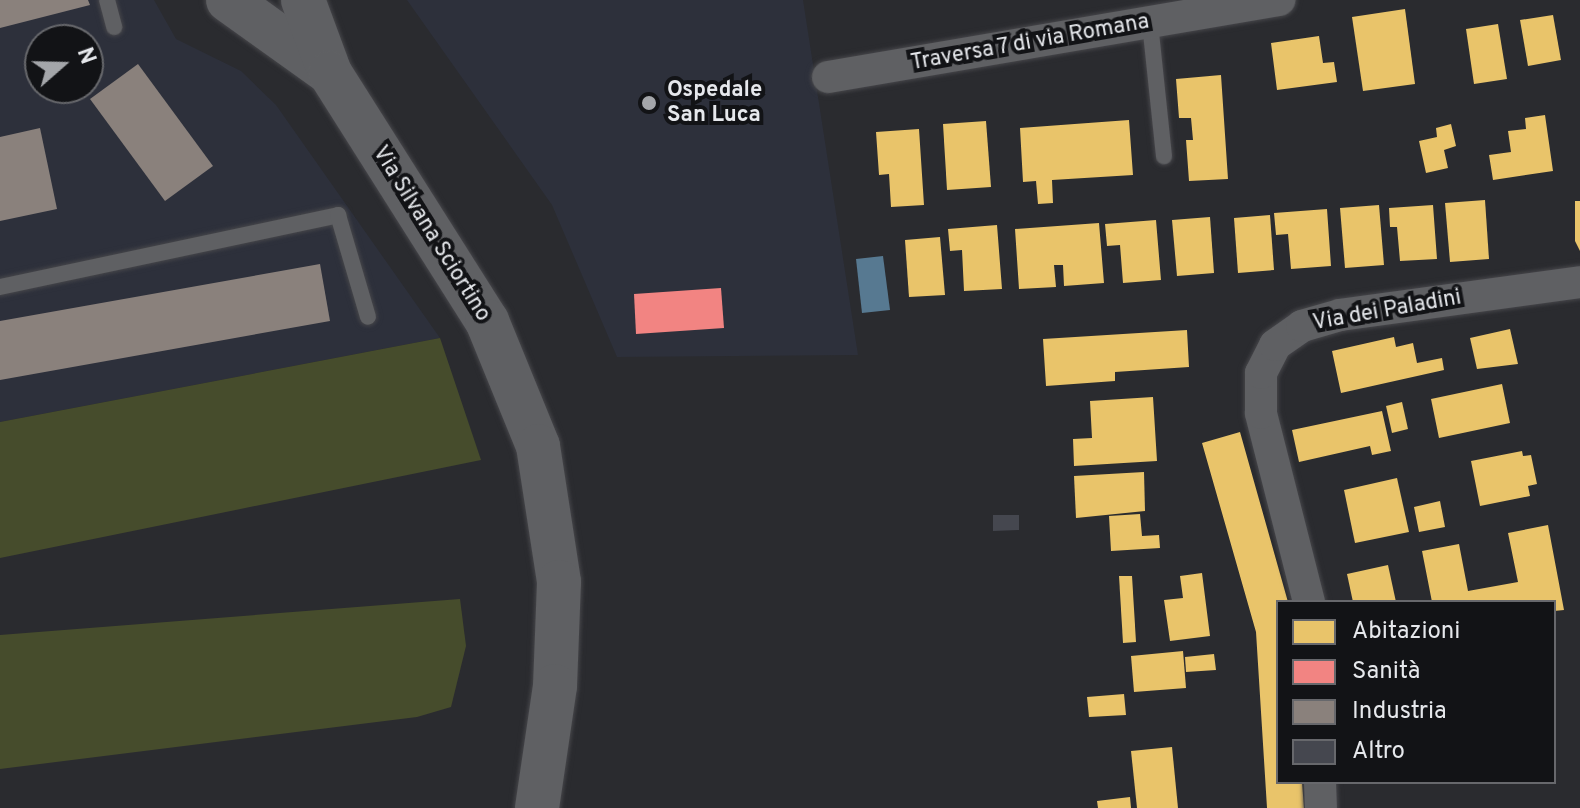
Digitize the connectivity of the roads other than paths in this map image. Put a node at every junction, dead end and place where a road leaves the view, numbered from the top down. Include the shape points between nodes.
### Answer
1 (107, 0) edge
2 (228, 0) edge
3 (303, 0) edge
4 (1279, 0) edge
5 (1150, 23) junction
6 (114, 27) dead end
7 (330, 73) junction
8 (828, 77) dead end
9 (1164, 156) dead end
10 (1580, 282) edge
11 (0, 287) edge
12 (368, 317) dead end
13 (1308, 600) edge
14 (1320, 784) edge
15 (537, 808) edge
16 (1321, 808) edge

1 - 6 lane
2 - 7 street
3 - 7 street, Via Silvana Sciortino
4 - 5 street, Traversa 7 di via Romana
5 - 8 street, Traversa 7 di via Romana
5 - 9 lane
7 - 15 street, Via Silvana Sciortino via 465,280 511,373 538,446 559,582 555,686
10 - 13 street, Via dei Paladini via 1340,315 1302,326 1275,345 1261,373 1261,413
11 - 12 lane via 338,215
14 - 16 street

